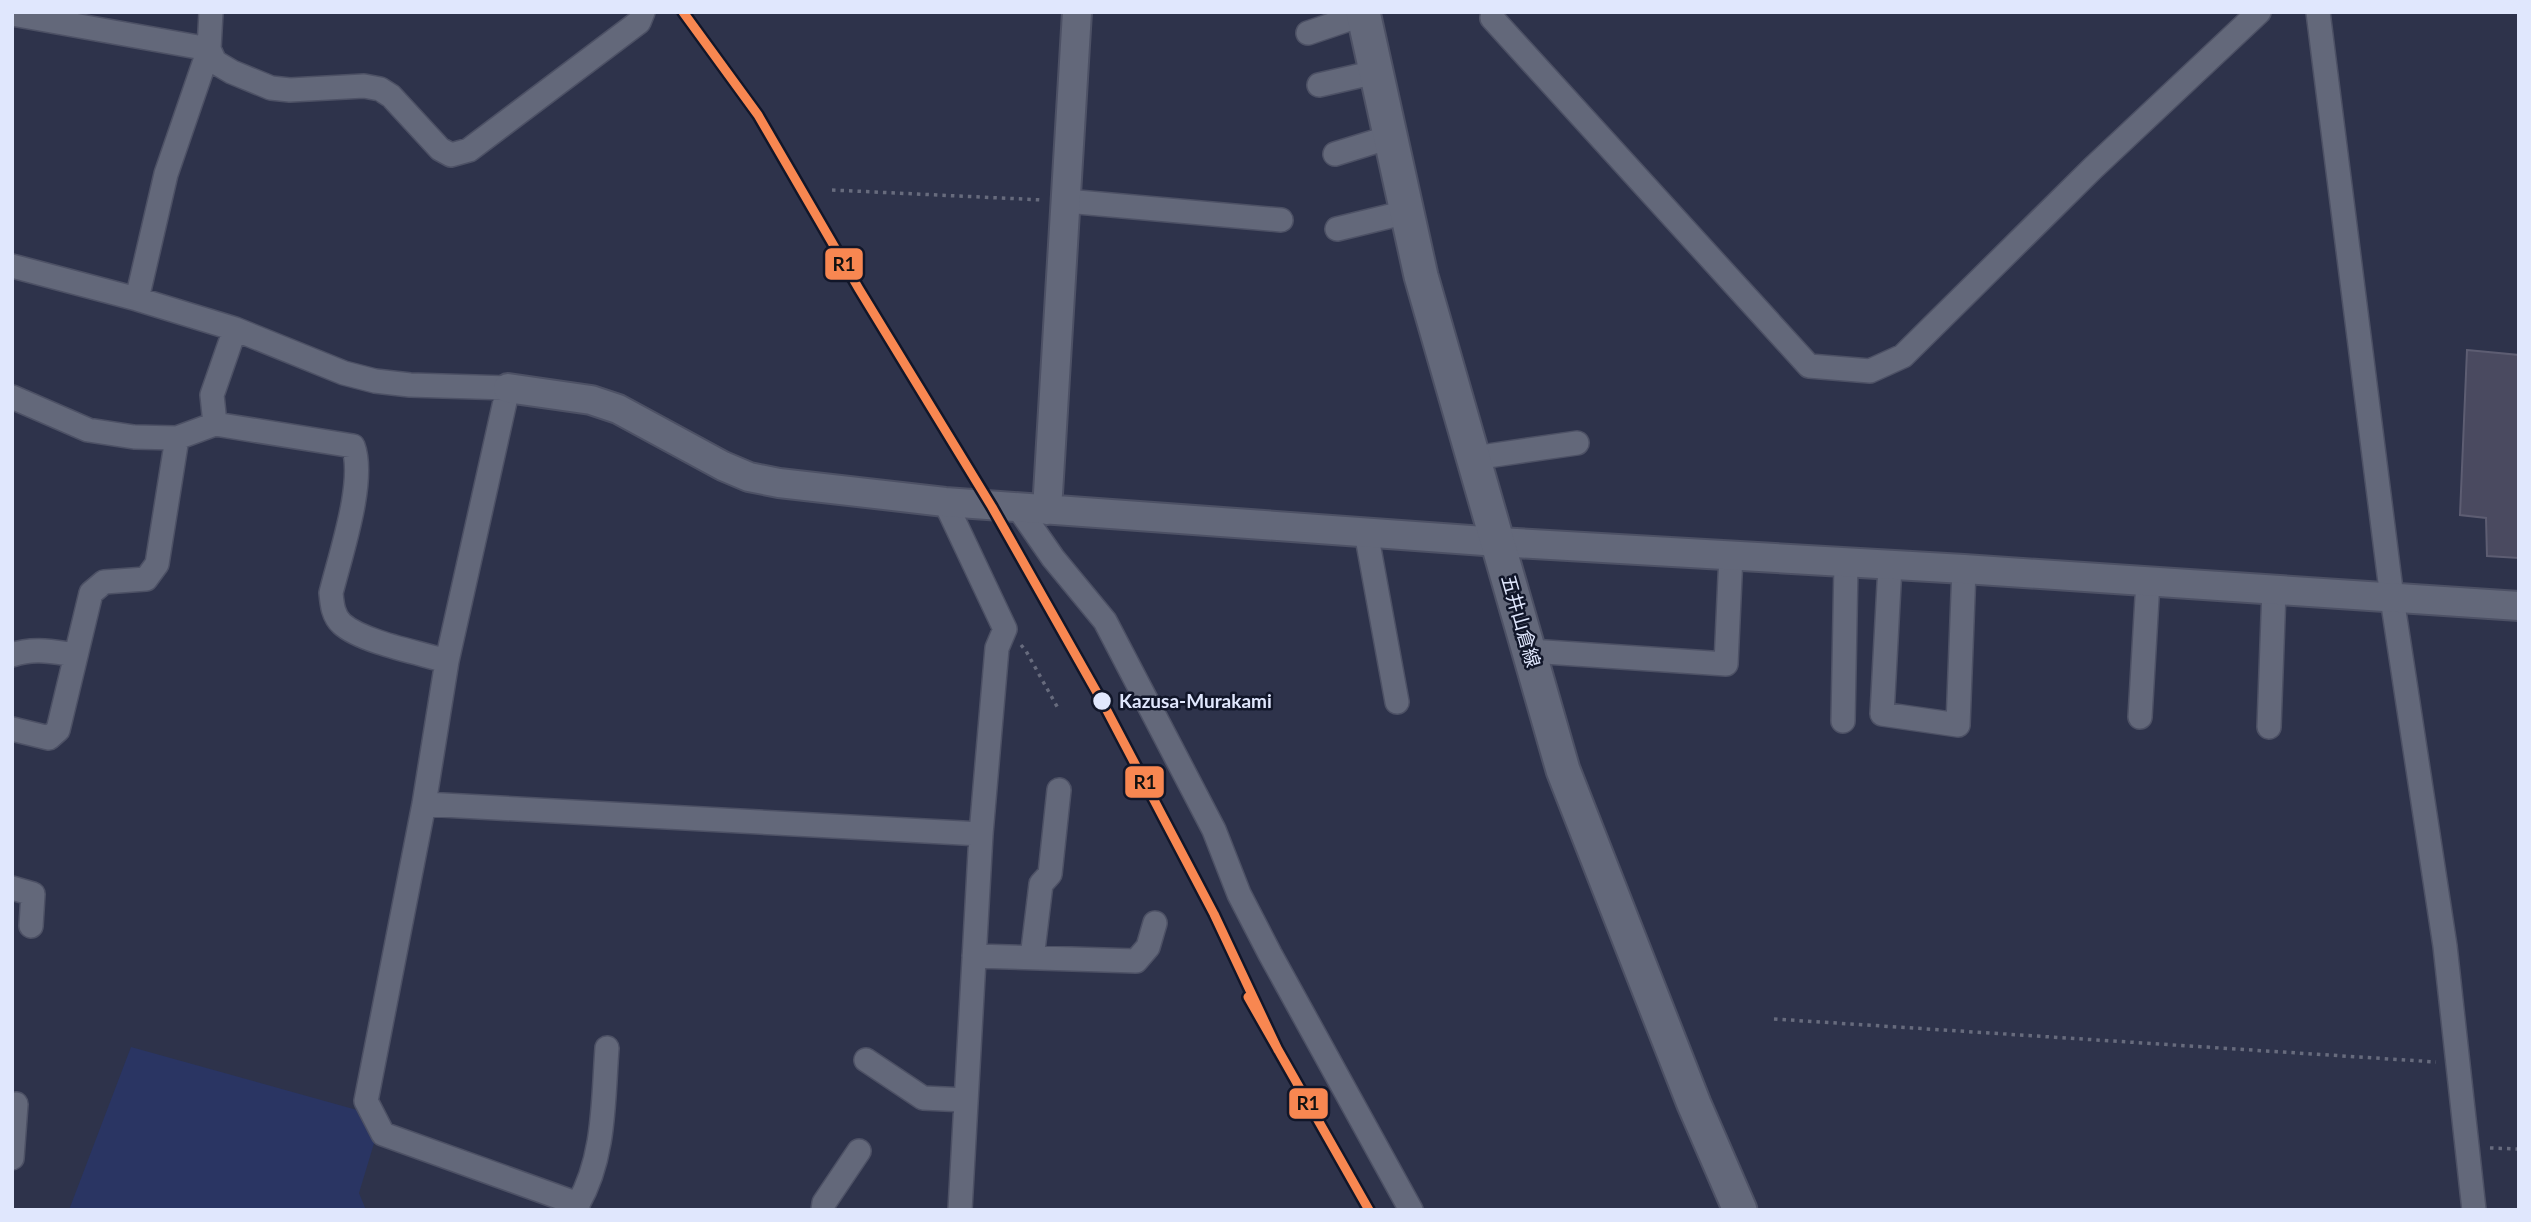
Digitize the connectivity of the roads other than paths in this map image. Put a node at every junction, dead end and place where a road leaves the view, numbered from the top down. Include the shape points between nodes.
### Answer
1 (211, 12) edge
2 (643, 12) edge
3 (1077, 12) edge
4 (1493, 12) edge
5 (2259, 12) edge
6 (2319, 12) edge
7 (1363, 13) edge
8 (12, 14) edge
9 (1308, 33) dead end
10 (209, 49) junction
11 (1376, 72) junction
12 (1319, 85) dead end
13 (1390, 136) junction
14 (1335, 154) dead end
15 (1066, 201) junction
16 (1406, 212) junction
17 (1281, 220) dead end
18 (1337, 229) dead end
19 (12, 266) edge
20 (137, 299) junction
21 (235, 329) junction
22 (508, 388) junction
23 (12, 397) edge
24 (215, 424) junction
25 (177, 438) junction
26 (1577, 443) dead end
27 (1474, 458) junction
28 (945, 502) junction
29 (1019, 509) junction
30 (1047, 510) junction
31 (1366, 533) junction
32 (1499, 542) junction
33 (1731, 555) junction
34 (1846, 564) junction
35 (1890, 566) junction
36 (1964, 569) junction
37 (2148, 581) junction
38 (2274, 590) junction
39 (2392, 598) junction
40 (2519, 606) edge
41 (1530, 651) junction
42 (12, 655) edge
43 (76, 655) junction
44 (447, 661) junction
45 (1396, 702) dead end
46 (2140, 717) dead end
47 (1843, 721) dead end
48 (2269, 727) dead end
49 (12, 729) edge
50 (1059, 790) dead end
51 (424, 804) junction
52 (981, 834) junction
53 (12, 888) edge
54 (1155, 923) dead end
55 (32, 926) dead end
56 (974, 956) junction
57 (1032, 958) junction
58 (607, 1048) dead end
59 (866, 1060) dead end
60 (966, 1100) junction
61 (16, 1104) dead end
62 (859, 1151) dead end
63 (12, 1158) edge
64 (578, 1207) edge
65 (823, 1210) edge
66 (960, 1210) edge
67 (1411, 1210) edge
68 (1740, 1210) edge
69 (2474, 1210) edge

1 - 10 street
2 - 10 street via 639,22 469,150 451,155 380,89 271,88 215,62
3 - 15 street
4 - 5 street via 1492,18 1808,366 1870,371 1903,356
6 - 39 street
7 - 9 street
7 - 11 main road, 五井山倉線
8 - 10 street
10 - 20 street via 166,174
11 - 12 street
11 - 13 main road, 五井山倉線
13 - 14 street
13 - 16 main road, 五井山倉線
15 - 17 street
15 - 30 street
16 - 18 street
16 - 27 main road, 五井山倉線 via 1420,276
19 - 20 street
20 - 21 street
21 - 22 street via 375,382
21 - 24 street via 212,395
22 - 28 street via 591,400 618,409 749,477
22 - 44 street
23 - 25 street via 88,430
24 - 25 street
24 - 44 street via 353,446 355,491 331,593 332,608 341,624 370,638
25 - 43 street via 157,564 146,579 104,582 91,593
26 - 27 street
27 - 32 main road, 五井山倉線
28 - 29 street
28 - 52 street via 1004,629 997,649
29 - 30 street
29 - 67 street via 1105,621 1213,830 1270,954
30 - 31 street
31 - 32 street
31 - 45 street
32 - 33 street
32 - 41 main road, 五井山倉線
33 - 34 street
33 - 41 street via 1726,664
34 - 35 street
34 - 47 street
35 - 36 street
35 - 36 street via 1881,714 1958,724
36 - 37 street
37 - 38 street
37 - 46 street
38 - 39 street
38 - 48 street
39 - 40 street
39 - 69 street via 2445,946
41 - 68 main road, 五井山倉線 via 1563,770
42 - 43 street via 43,650
43 - 49 street via 58,730 49,738
44 - 51 street
50 - 57 street via 1050,874 1041,884
51 - 52 street
51 - 64 street via 366,1101 383,1134
52 - 56 street
53 - 55 street via 33,894
54 - 57 street via 1148,947 1136,961
56 - 57 street
56 - 60 street
58 - 64 street via 600,1146
59 - 60 street via 923,1098
60 - 66 street
61 - 63 street
62 - 65 street

